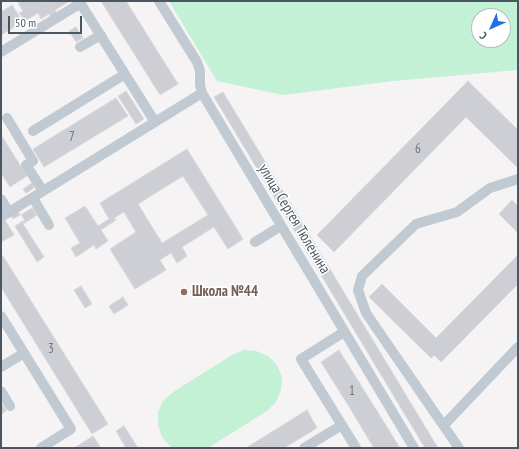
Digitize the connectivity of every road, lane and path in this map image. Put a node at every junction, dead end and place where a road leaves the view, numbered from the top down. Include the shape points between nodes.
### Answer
1 (159, 1) edge
2 (80, 2) edge
3 (100, 35) junction
4 (80, 47) dead end
5 (1, 52) edge
6 (124, 74) junction
7 (202, 93) junction
8 (7, 118) dead end
9 (155, 122) junction
10 (33, 131) dead end
11 (518, 179) edge
12 (43, 191) junction
13 (33, 198) junction
14 (1, 199) edge
15 (5, 215) edge
16 (49, 225) dead end
17 (281, 226) junction
18 (255, 242) dead end
19 (1, 316) edge
20 (344, 332) junction
21 (518, 347) edge
22 (24, 353) junction
23 (1, 367) edge
24 (1, 391) edge
25 (10, 406) dead end
26 (342, 425) junction
27 (444, 425) junction
28 (41, 448) edge
29 (304, 448) edge
30 (356, 448) edge
31 (414, 448) edge
32 (459, 448) edge

1 - 7 street, улица Сергея Тюленина via 197,62
2 - 3 street
2 - 5 street
3 - 4 street
3 - 6 street
6 - 9 street
6 - 10 street
7 - 9 street
7 - 17 street, улица Сергея Тюленина
8 - 12 street via 34,161 26,165
9 - 12 street
11 - 27 street via 490,188 457,212 416,224 362,276 358,290 366,313
12 - 13 street
13 - 15 street
13 - 16 street
14 - 15 street
17 - 18 street
17 - 20 street, улица Сергея Тюленина
19 - 22 street
20 - 26 street via 301,359
20 - 31 street, улица Сергея Тюленина
21 - 27 street
22 - 23 street
22 - 28 street via 71,429
24 - 25 street
26 - 29 street
26 - 30 street
27 - 32 street

